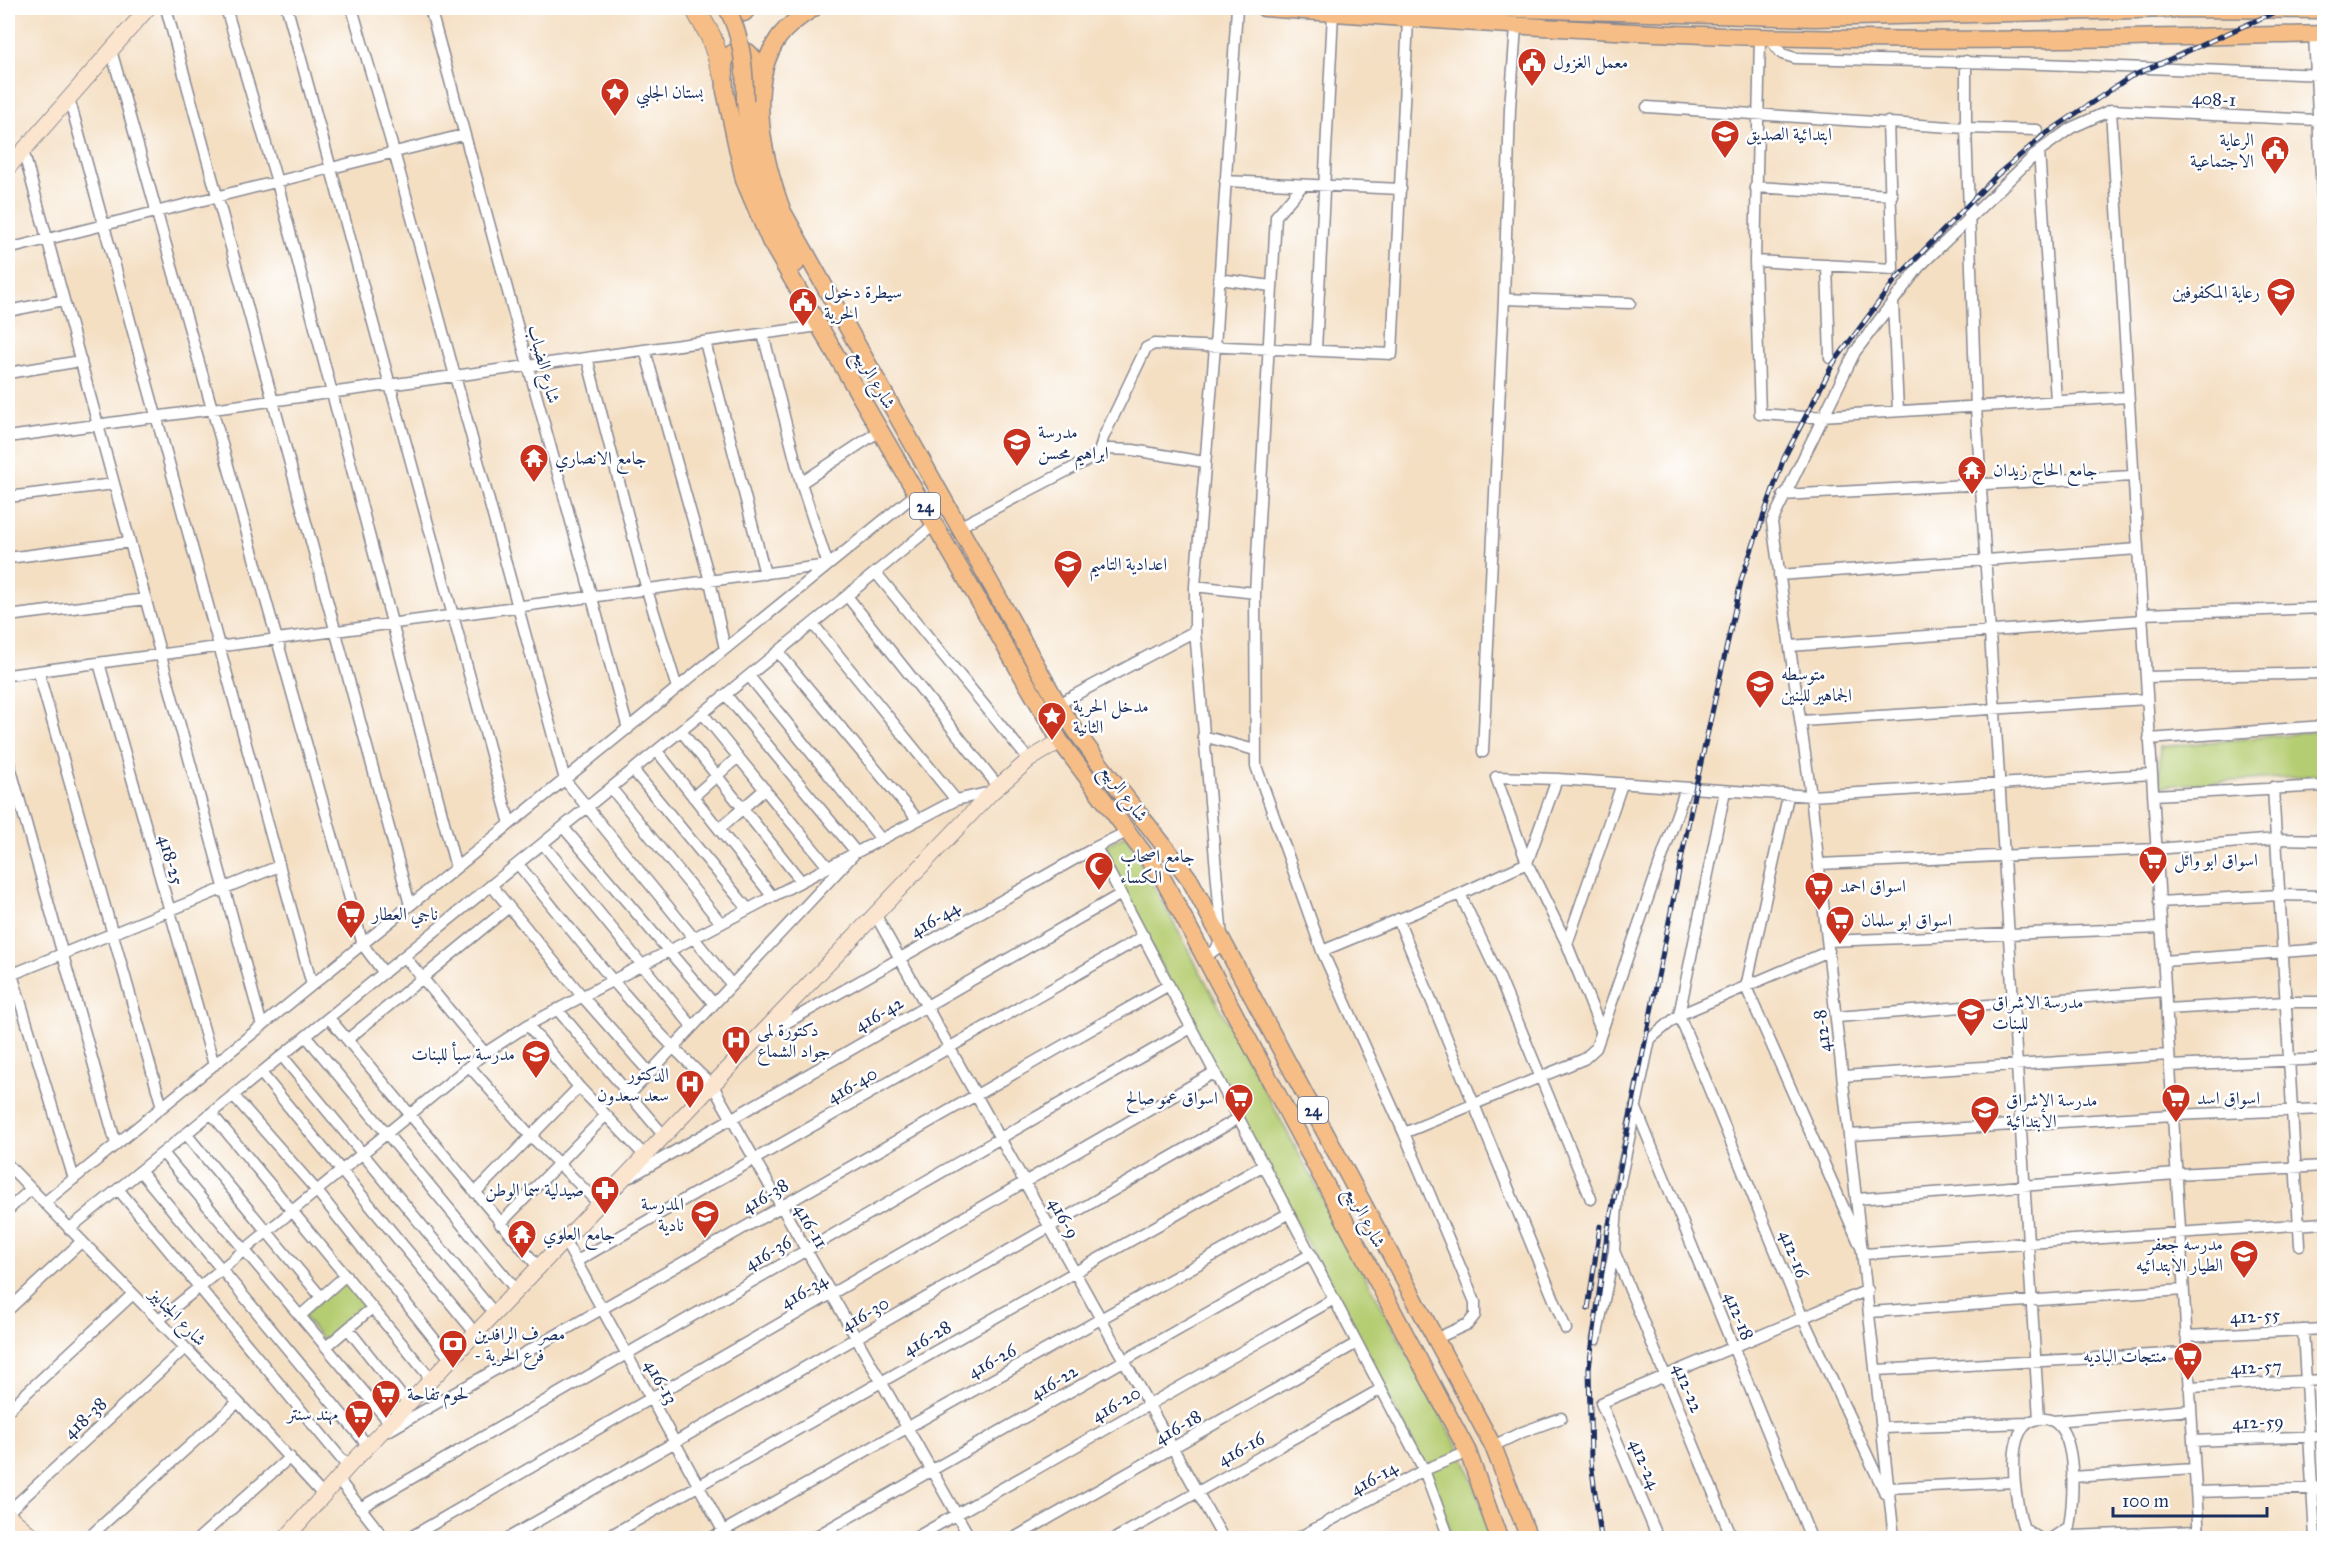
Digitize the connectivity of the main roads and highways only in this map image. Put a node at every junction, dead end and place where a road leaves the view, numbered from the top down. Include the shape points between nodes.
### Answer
1 (695, 8) edge
2 (727, 8) edge
3 (814, 8) edge
4 (1264, 8) edge
5 (1484, 8) edge
6 (1308, 9) edge
7 (2323, 9) edge
8 (1593, 10) edge
9 (2319, 34) edge
10 (733, 55) junction
11 (763, 86) junction
12 (877, 423) junction
13 (1499, 1539) edge
14 (1529, 1539) edge

1 - 10 highway via 711,37
2 - 12 main road, bridge via 743,56 751,149 763,198 858,371
3 - 11 main road via 778,39 767,62
4 - 6 main road
5 - 8 main road
6 - 9 main road via 1516,27 1764,37 1980,40
7 - 8 main road via 1815,18
10 - 11 main road via 759,63
10 - 12 main road, شارع الربيع / 24 via 744,180 753,205 770,241
11 - 14 main road, شارع الربيع / 24 via 767,171 783,212 1058,704 1093,756 1190,880 1494,1446
12 - 13 main road, شارع الربيع / 24 via 1060,741 1163,879 1468,1452

